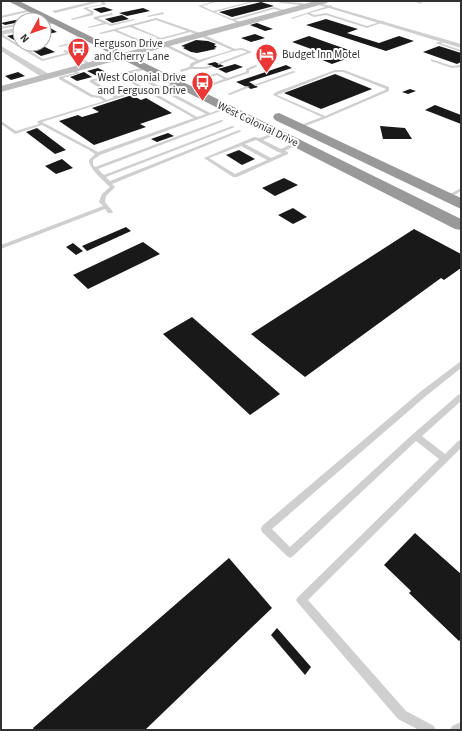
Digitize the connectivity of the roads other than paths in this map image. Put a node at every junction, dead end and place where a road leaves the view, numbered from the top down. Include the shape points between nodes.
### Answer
1 (12, 1) edge
2 (101, 1) edge
3 (206, 1) edge
4 (218, 1) edge
5 (256, 1) edge
6 (277, 1) edge
7 (415, 1) edge
8 (421, 2) dead end
9 (322, 3) edge
10 (39, 4) edge
11 (201, 5) junction
12 (309, 5) junction
13 (27, 8) junction
14 (55, 11) junction
15 (212, 12) junction
16 (163, 13) dead end
17 (307, 13) junction
18 (112, 14) dead end
19 (1, 17) edge
20 (292, 18) dead end
21 (72, 19) junction
22 (54, 22) joint
23 (236, 22) junction
24 (383, 22) junction
25 (106, 23) junction
26 (131, 26) junction
27 (12, 27) edge
28 (89, 27) junction
29 (1, 28) edge
30 (12, 29) edge
31 (115, 30) junction
32 (190, 31) junction
33 (101, 33) junction
34 (1, 34) edge
35 (199, 34) junction
36 (85, 40) junction
37 (444, 41) junction
38 (12, 42) edge
39 (162, 42) junction
40 (461, 46) edge
41 (1, 48) edge
42 (235, 50) junction
43 (139, 51) junction
44 (461, 51) edge
45 (29, 52) edge
46 (69, 53) junction
47 (13, 55) junction
48 (122, 56) junction
49 (1, 58) edge
50 (156, 59) dead end
51 (199, 60) junction
52 (432, 60) dead end
53 (90, 64) junction
54 (219, 64) dead end
55 (168, 65) dead end
56 (212, 66) dead end
57 (256, 66) dead end
58 (461, 66) edge
59 (146, 68) junction
60 (71, 69) junction
61 (186, 69) junction
62 (129, 72) junction
63 (294, 72) dead end
64 (119, 75) junction
65 (46, 76) junction
66 (198, 79) junction
67 (227, 79) junction
68 (177, 83) junction
69 (212, 85) junction
70 (255, 85) dead end
71 (248, 88) dead end
72 (1, 89) edge
73 (145, 89) junction
74 (161, 89) junction
75 (150, 92) junction
76 (118, 98) junction
77 (107, 101) junction
78 (245, 101) dead end
79 (226, 108) junction
80 (266, 111) dead end
81 (209, 114) junction
82 (325, 117) junction
83 (196, 118) junction
84 (1, 122) edge
85 (42, 124) junction
86 (233, 127) dead end
87 (299, 127) junction
88 (240, 131) dead end
89 (276, 133) junction
90 (259, 140) junction
91 (241, 144) junction
92 (302, 146) junction
93 (280, 150) junction
94 (98, 154) junction
95 (271, 160) junction
96 (94, 169) junction
97 (394, 172) junction
98 (103, 177) junction
99 (110, 183) junction
100 (461, 189) edge
101 (447, 198) junction
102 (461, 204) edge
103 (106, 207) junction
104 (110, 212) dead end
105 (461, 225) edge
106 (1, 247) edge
107 (461, 364) edge
108 (461, 397) edge
109 (416, 436) junction
110 (461, 443) edge
111 (445, 459) junction
112 (461, 728) edge
113 (430, 730) edge
114 (456, 730) edge

1 - 13 highway, West Colonial Drive
2 - 14 street
2 - 21 lane via 106,4 84,8 93,13
3 - 11 lane via 196,3
4 - 11 lane
5 - 15 lane
6 - 12 lane
7 - 8 lane
9 - 12 street
9 - 17 lane
9 - 24 street
10 - 14 highway
11 - 15 lane via 200,8
12 - 23 street
13 - 14 highway via 44,12
13 - 19 lane
13 - 22 highway, West Colonial Drive
14 - 21 highway
15 - 23 lane
16 - 25 lane via 111,25
17 - 20 lane
17 - 24 lane via 314,16 326,14 368,27
18 - 25 lane via 95,18
21 - 28 highway
22 - 36 highway, West Colonial Drive
23 - 35 street
24 - 37 street
25 - 28 lane
26 - 31 lane
26 - 32 lane via 156,19
26 - 39 lane
27 - 29 lane
28 - 33 highway
30 - 34 street
31 - 33 lane
31 - 39 lane via 145,43
32 - 35 lane
32 - 39 lane
33 - 43 highway
34 - 38 lane
35 - 39 street
35 - 42 lane
36 - 46 lane via 58,47
36 - 48 highway, West Colonial Drive
37 - 40 street
37 - 44 lane via 437,44
39 - 43 street
39 - 51 lane
41 - 47 street
42 - 51 lane
42 - 54 lane via 250,52
43 - 48 street
43 - 50 highway
45 - 46 lane via 42,60
46 - 53 lane
47 - 49 street
47 - 65 street
48 - 53 street
48 - 59 highway, West Colonial Drive
51 - 61 lane
52 - 58 lane via 452,67
53 - 60 street
55 - 61 highway, West Colonial Drive
56 - 61 lane
57 - 67 lane via 247,70 248,72
59 - 62 lane
59 - 68 highway, West Colonial Drive
60 - 65 street
60 - 77 lane via 78,73 60,78 92,96
61 - 66 highway, West Colonial Drive
62 - 64 lane
62 - 74 lane
63 - 70 lane
64 - 73 lane
64 - 76 lane via 91,81
65 - 72 street
66 - 67 lane via 217,74
66 - 69 highway, West Colonial Drive
67 - 69 lane
68 - 74 lane
68 - 79 highway, West Colonial Drive
69 - 79 highway, West Colonial Drive
71 - 79 lane
73 - 75 lane
73 - 76 lane
74 - 75 lane
74 - 81 lane
75 - 83 lane
76 - 77 lane
77 - 85 lane via 39,122
78 - 79 highway, West Colonial Drive
79 - 81 lane
79 - 87 highway via 248,108 286,126
79 - 89 highway, West Colonial Drive
79 - 96 lane
80 - 87 highway, West Colonial Drive
81 - 83 lane
82 - 82 lane via 387,91 388,88 343,71 335,71 275,95
82 - 87 lane
83 - 94 lane
84 - 85 lane via 15,133
85 - 94 lane
86 - 98 lane
87 - 97 highway, West Colonial Drive
88 - 99 lane
89 - 90 lane
89 - 92 highway, West Colonial Drive
90 - 91 lane via 256,138
90 - 93 lane
91 - 95 lane
91 - 95 lane via 206,158 235,176
92 - 93 lane
92 - 97 highway via 318,150 375,176 383,177
92 - 105 highway, West Colonial Drive
93 - 95 lane via 286,154
94 - 96 lane via 91,160
96 - 98 lane
97 - 101 highway, West Colonial Drive
98 - 99 lane
99 - 103 lane via 113,187 104,194 102,202
100 - 101 lane
101 - 102 highway, West Colonial Drive
103 - 104 lane
103 - 106 lane
107 - 109 lane via 265,529 290,553
108 - 109 lane
109 - 111 lane
110 - 111 lane
111 - 113 lane via 301,600 402,715
112 - 114 lane

